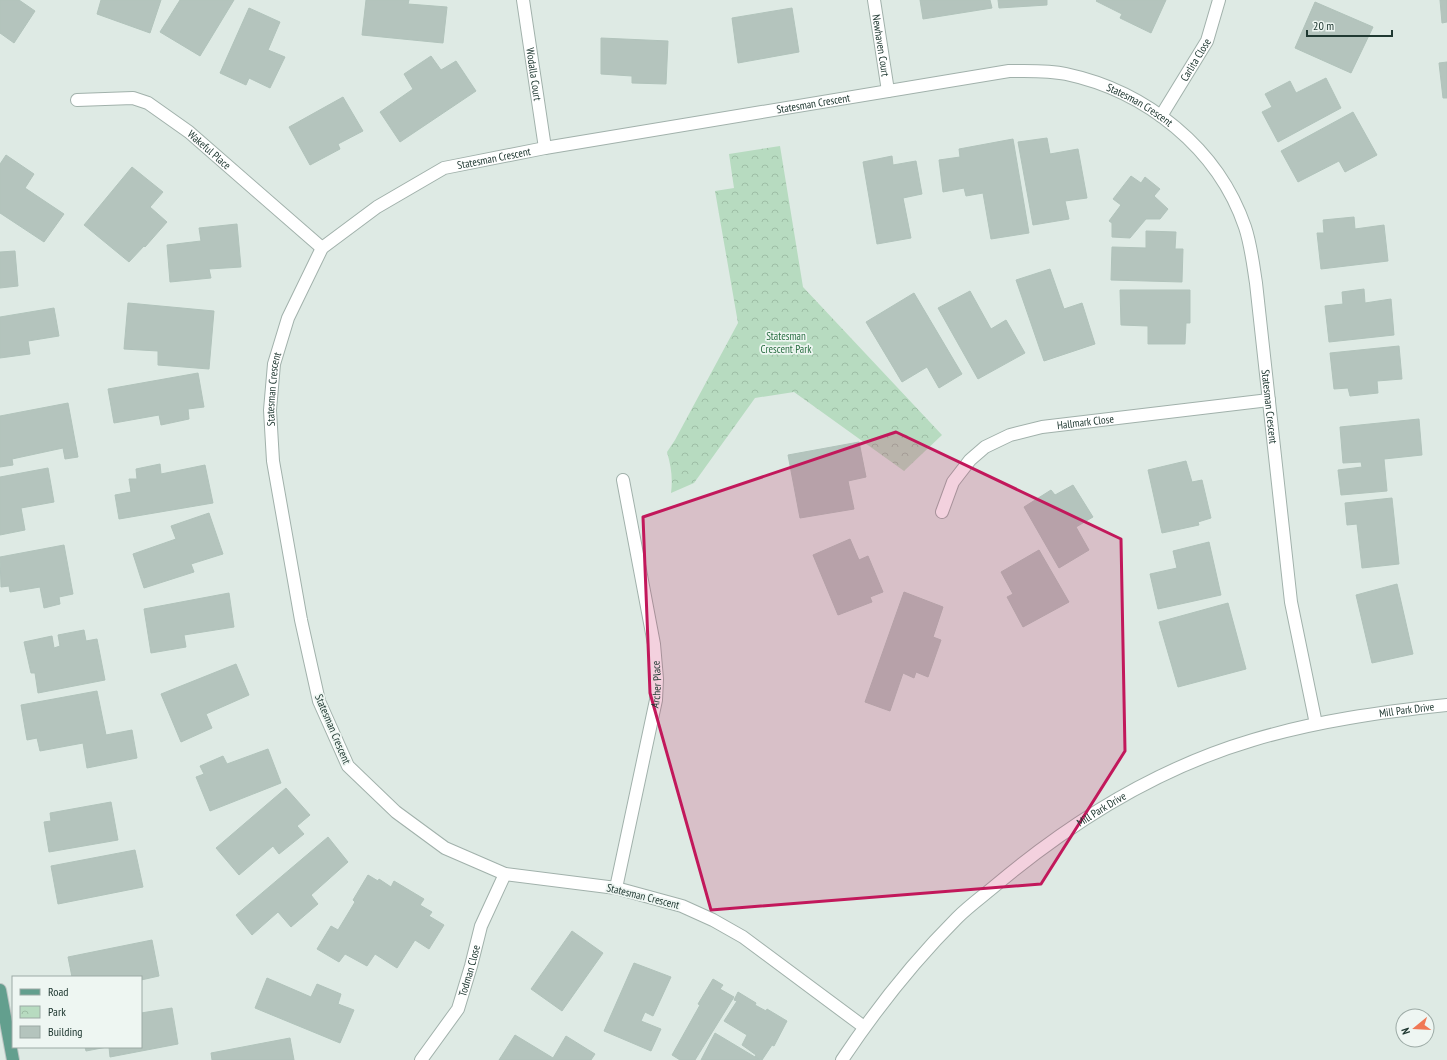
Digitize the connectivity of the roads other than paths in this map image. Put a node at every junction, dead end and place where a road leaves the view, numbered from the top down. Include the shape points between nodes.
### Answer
1 (523, 0) edge
2 (874, 0) edge
3 (1219, 0) edge
4 (888, 92) junction
5 (77, 100) dead end
6 (1162, 116) junction
7 (545, 148) junction
8 (322, 248) junction
9 (1269, 400) junction
10 (623, 480) dead end
11 (942, 512) dead end
12 (1447, 705) edge
13 (1316, 724) junction
14 (505, 874) junction
15 (616, 888) junction
16 (0, 990) edge
17 (864, 1027) junction
18 (13, 1060) edge
19 (421, 1060) edge
20 (842, 1060) edge

1 - 7 street, Wodalla Court
2 - 4 street, Newhaven Court
3 - 6 street, Carlita Close via 1207,41
4 - 6 street, Statesman Crescent via 1009,71 1065,73 1094,81 1127,95
4 - 7 street, Statesman Crescent
5 - 8 street, Wakeful Place via 133,98 148,103 189,132
6 - 9 street, Statesman Crescent via 1197,147 1218,174 1245,226 1256,283
7 - 8 street, Statesman Crescent via 444,168 377,207
8 - 14 street, Statesman Crescent via 288,318 274,364 270,410 273,461 301,620 319,701 348,766 396,812 445,848
9 - 11 street, Hallmark Close via 1042,427 1010,435 985,447 970,460 952,482
9 - 13 street, Statesman Crescent via 1291,602
10 - 15 street, Archer Place via 654,644 657,679 656,700
12 - 13 street, Mill Park Drive
13 - 17 street, Mill Park Drive via 1252,740 1198,760 1137,788 1080,822 1028,858 958,917 904,975
14 - 15 street, Statesman Crescent
14 - 19 street, Todman Close via 481,926 458,1009
15 - 17 street, Statesman Crescent via 682,906 713,920 743,937
16 - 18 main road
17 - 20 street, Mill Park Drive

